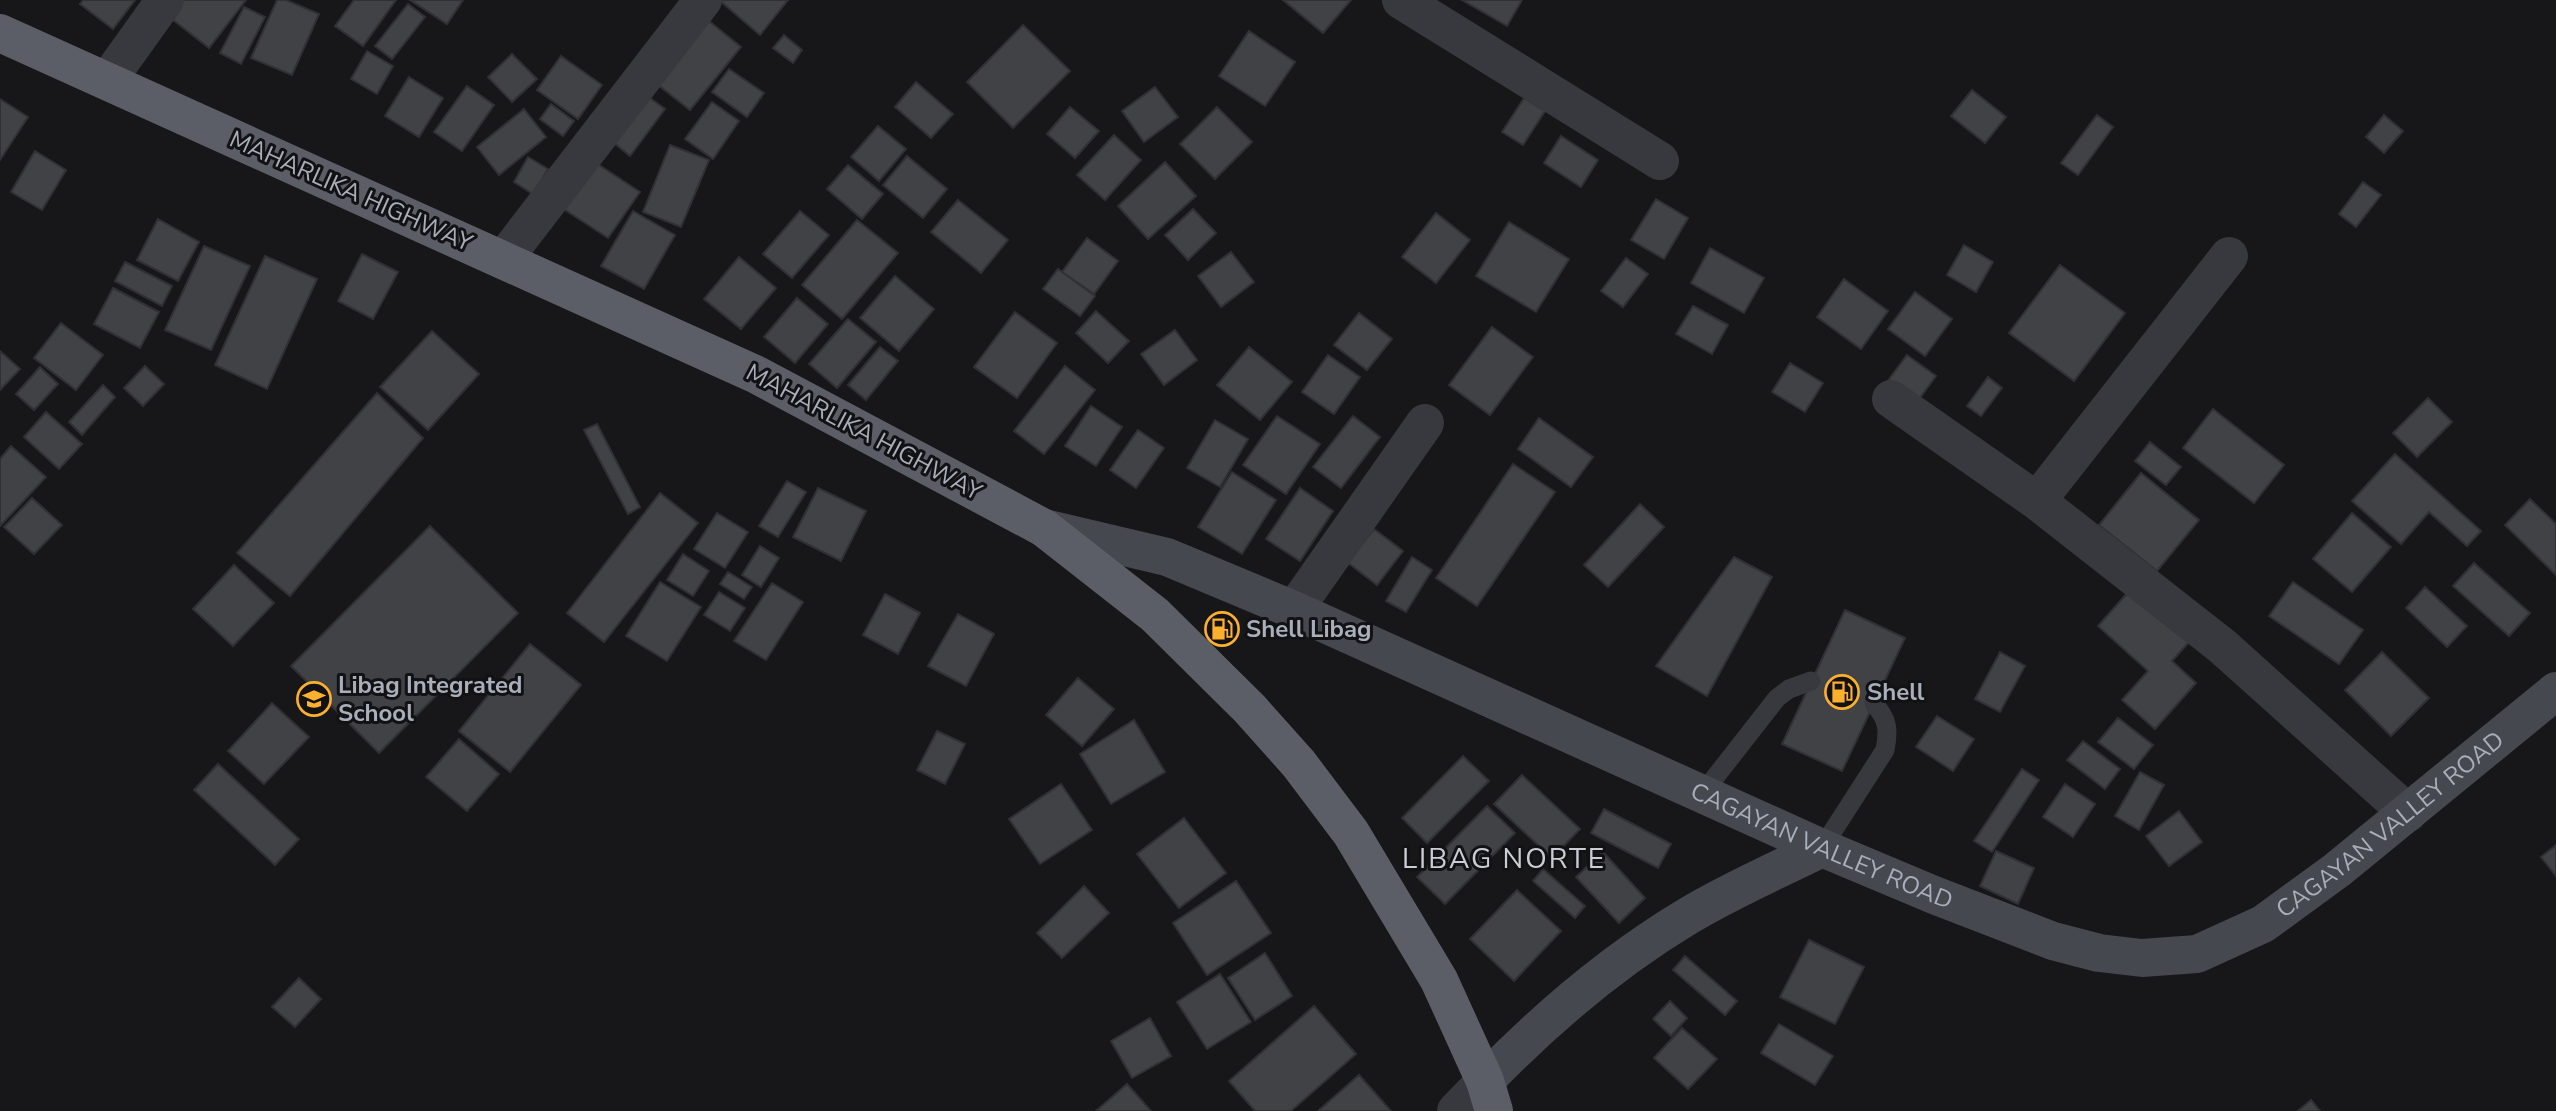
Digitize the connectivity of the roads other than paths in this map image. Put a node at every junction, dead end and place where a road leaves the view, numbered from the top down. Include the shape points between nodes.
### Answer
1 (165, 0) edge
2 (703, 0) edge
3 (1401, 0) edge
4 (0, 33) edge
5 (107, 81) junction
6 (1660, 161) dead end
7 (2229, 256) dead end
8 (503, 260) junction
9 (1891, 399) dead end
10 (1425, 423) dead end
11 (2037, 501) junction
12 (1044, 528) junction
13 (1294, 610) junction
14 (1811, 681) dead end
15 (2556, 691) edge
16 (1874, 704) dead end
17 (1702, 794) junction
18 (2408, 813) junction
19 (1822, 848) junction
20 (1489, 1096) edge
21 (1456, 1111) edge

1 - 5 street
2 - 8 street
3 - 6 street
4 - 5 highway, MAHARLIKA HIGHWAY
5 - 8 highway, MAHARLIKA HIGHWAY
7 - 11 street
8 - 12 highway, MAHARLIKA HIGHWAY via 780,386
9 - 11 street
10 - 13 street
11 - 18 street via 2222,646
12 - 13 main road, CAGAYAN VALLEY ROAD via 1167,556
12 - 20 highway, MAHARLIKA HIGHWAY via 1155,615 1299,764 1350,834 1439,981
13 - 17 main road, CAGAYAN VALLEY ROAD
14 - 17 lane via 1777,698
15 - 18 main road, CAGAYAN VALLEY ROAD
16 - 19 lane via 1885,715 1889,731 1885,750
17 - 19 main road, CAGAYAN VALLEY ROAD
18 - 19 main road, CAGAYAN VALLEY ROAD via 2263,925 2197,954 2142,958 2053,941
19 - 20 main road via 1689,915 1631,954 1531,1033
20 - 21 street

